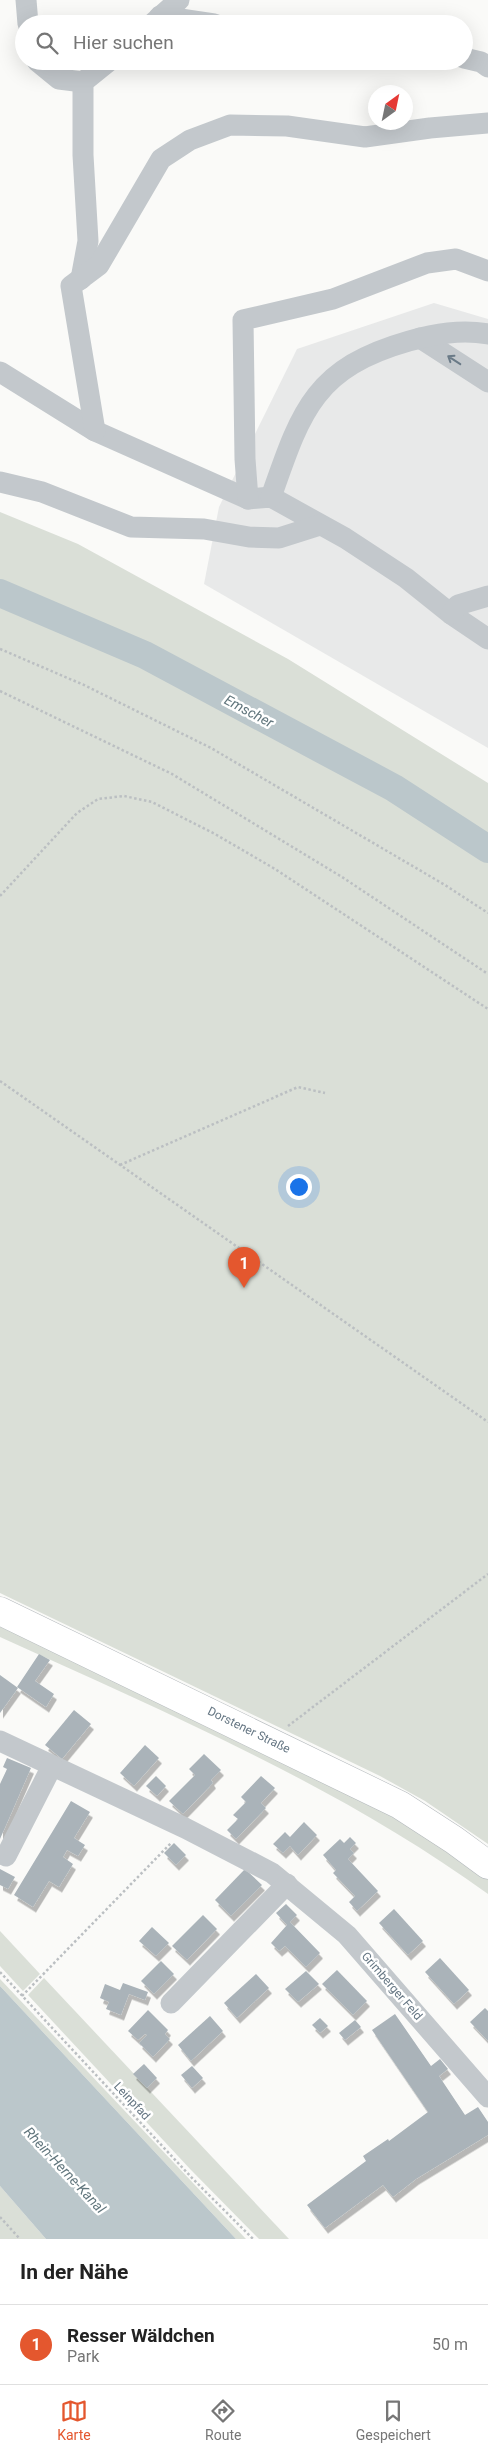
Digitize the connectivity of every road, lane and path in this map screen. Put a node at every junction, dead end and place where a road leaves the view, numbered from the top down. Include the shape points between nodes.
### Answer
1 (26, 0) edge
2 (179, 0) edge
3 (27, 15) edge
4 (162, 15) edge
5 (473, 60) edge
6 (488, 67) edge
7 (48, 70) edge
8 (98, 70) edge
9 (83, 82) junction
10 (488, 123) edge
11 (488, 271) edge
12 (81, 278) junction
13 (488, 334) edge
14 (420, 338) junction
15 (0, 372) edge
16 (488, 382) edge
17 (95, 432) junction
18 (0, 482) edge
19 (271, 497) junction
20 (248, 499) junction
21 (320, 525) junction
22 (488, 596) edge
23 (455, 609) junction
24 (488, 625) edge
25 (488, 639) edge
26 (0, 649) edge
27 (0, 691) edge
28 (0, 896) edge
29 (488, 913) edge
30 (488, 974) edge
31 (488, 1009) edge
32 (0, 1081) edge
33 (325, 1093) dead end
34 (120, 1165) junction
35 (488, 1422) edge
36 (488, 1574) edge
37 (0, 1611) edge
38 (270, 1740) junction
39 (0, 1741) edge
40 (52, 1766) junction
41 (185, 1828) junction
42 (6, 1856) dead end
43 (488, 1865) edge
44 (286, 1884) junction
45 (0, 1972) edge
46 (22, 1996) junction
47 (171, 2003) dead end
48 (488, 2097) edge
49 (0, 2217) edge
50 (20, 2239) edge
51 (253, 2239) edge

1 - 3 street
2 - 4 street
5 - 6 street
7 - 9 street via 59,79
8 - 9 street
9 - 12 street via 88,241
10 - 12 street via 365,137 287,126 230,125 190,140 161,159 99,265
11 - 20 street via 456,259 427,263 333,299 244,320
12 - 17 street via 71,286
13 - 14 street via 438,333
16 -> 14 street
14 - 19 street via 388,347 338,372 316,394 299,420
15 - 17 street
17 - 20 street
18 - 21 street via 42,492 131,527 204,529 249,537 279,538
19 - 20 street
19 - 21 street
21 - 23 street
22 - 23 street
23 - 24 street
23 - 25 street
26 - 29 path via 84,685 211,748
27 - 30 path via 172,774 342,877
28 - 31 path via 77,813 98,798 124,796 152,802 275,869
32 - 34 path
33 - 34 path via 298,1087
34 - 35 path
36 - 38 path
37 - 38 main road, Dorstener Straße
38 - 43 main road, Dorstener Straße via 400,1805
39 - 40 street, Grimberger Feld
40 - 41 street, Grimberger Feld
40 - 42 street
41 - 44 street, Grimberger Feld via 257,1864
41 - 46 path
44 - 47 street
44 - 48 street, Grimberger Feld via 347,1935 375,1964
45 - 46 path, Leinpfad
46 - 51 path, Leinpfad
49 - 50 path

